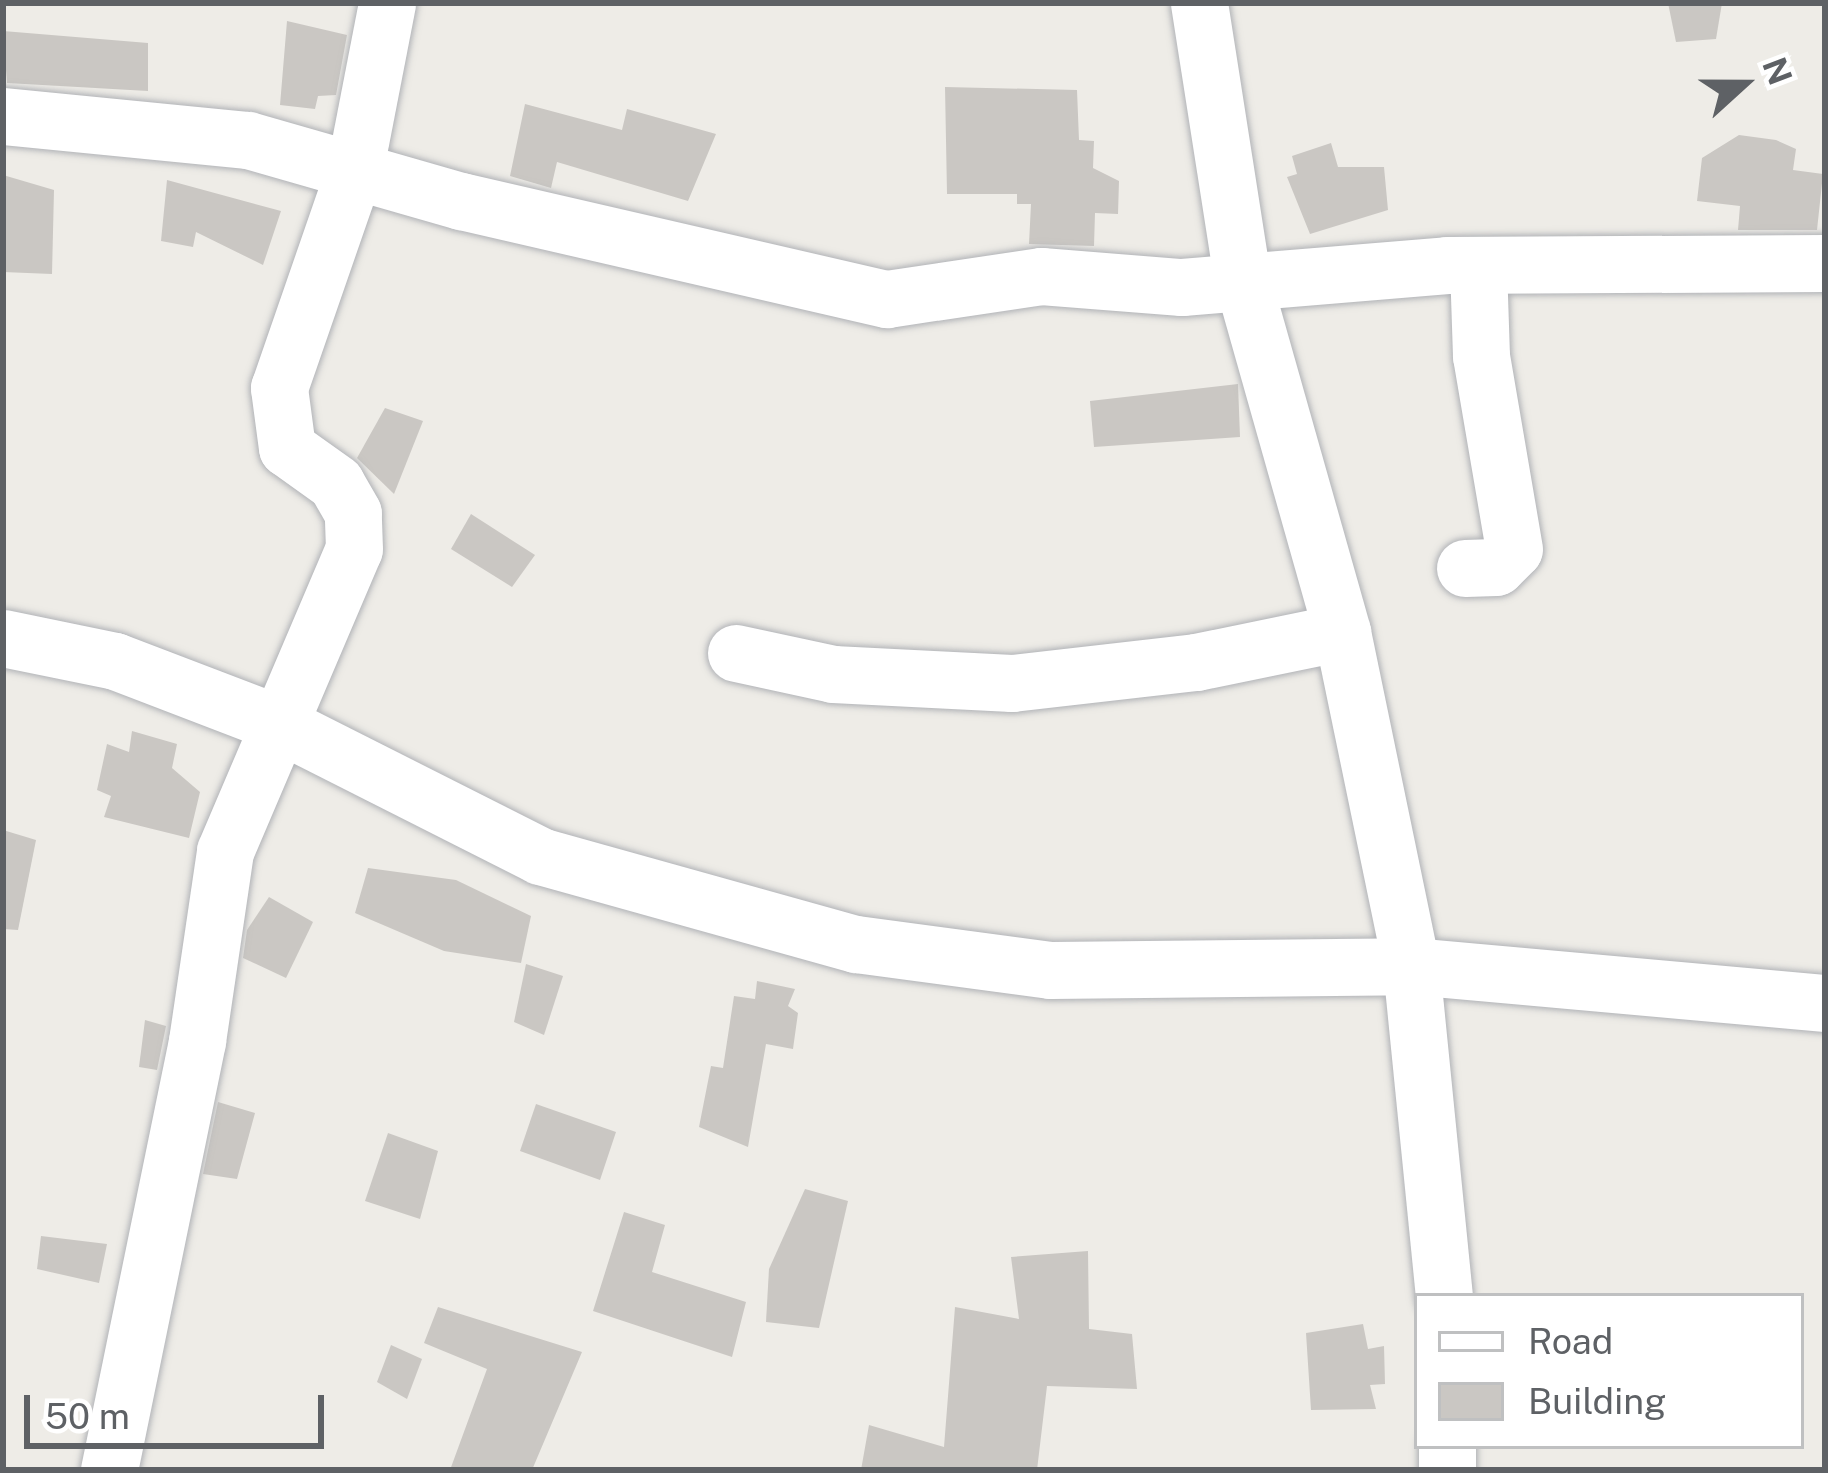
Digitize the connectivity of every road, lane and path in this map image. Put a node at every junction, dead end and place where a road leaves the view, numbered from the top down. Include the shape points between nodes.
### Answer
1 (388, 3) edge
2 (1199, 3) edge
3 (3, 116) edge
4 (355, 168) junction
5 (1825, 262) edge
6 (1478, 265) junction
7 (1242, 278) junction
8 (1465, 568) dead end
9 (1342, 632) junction
10 (3, 638) edge
11 (736, 653) dead end
12 (275, 722) junction
13 (1411, 966) junction
14 (1825, 1003) edge
15 (1444, 1293) edge
16 (109, 1470) edge

1 - 4 street
2 - 7 street
3 - 4 street via 165,127
4 - 7 street via 887,299 1001,278 1182,287
4 - 12 street via 280,388 279,427 287,448 336,483 353,513 354,549
5 - 6 street
6 - 7 street
6 - 8 street via 1481,356 1514,549 1496,567
7 - 9 street
9 - 11 street via 1196,662 1012,682 832,674
9 - 13 street
10 - 12 street via 115,661
12 - 13 street via 540,856 856,944 1050,970
12 - 16 street via 225,850 197,1041
13 - 14 street
13 - 15 street

